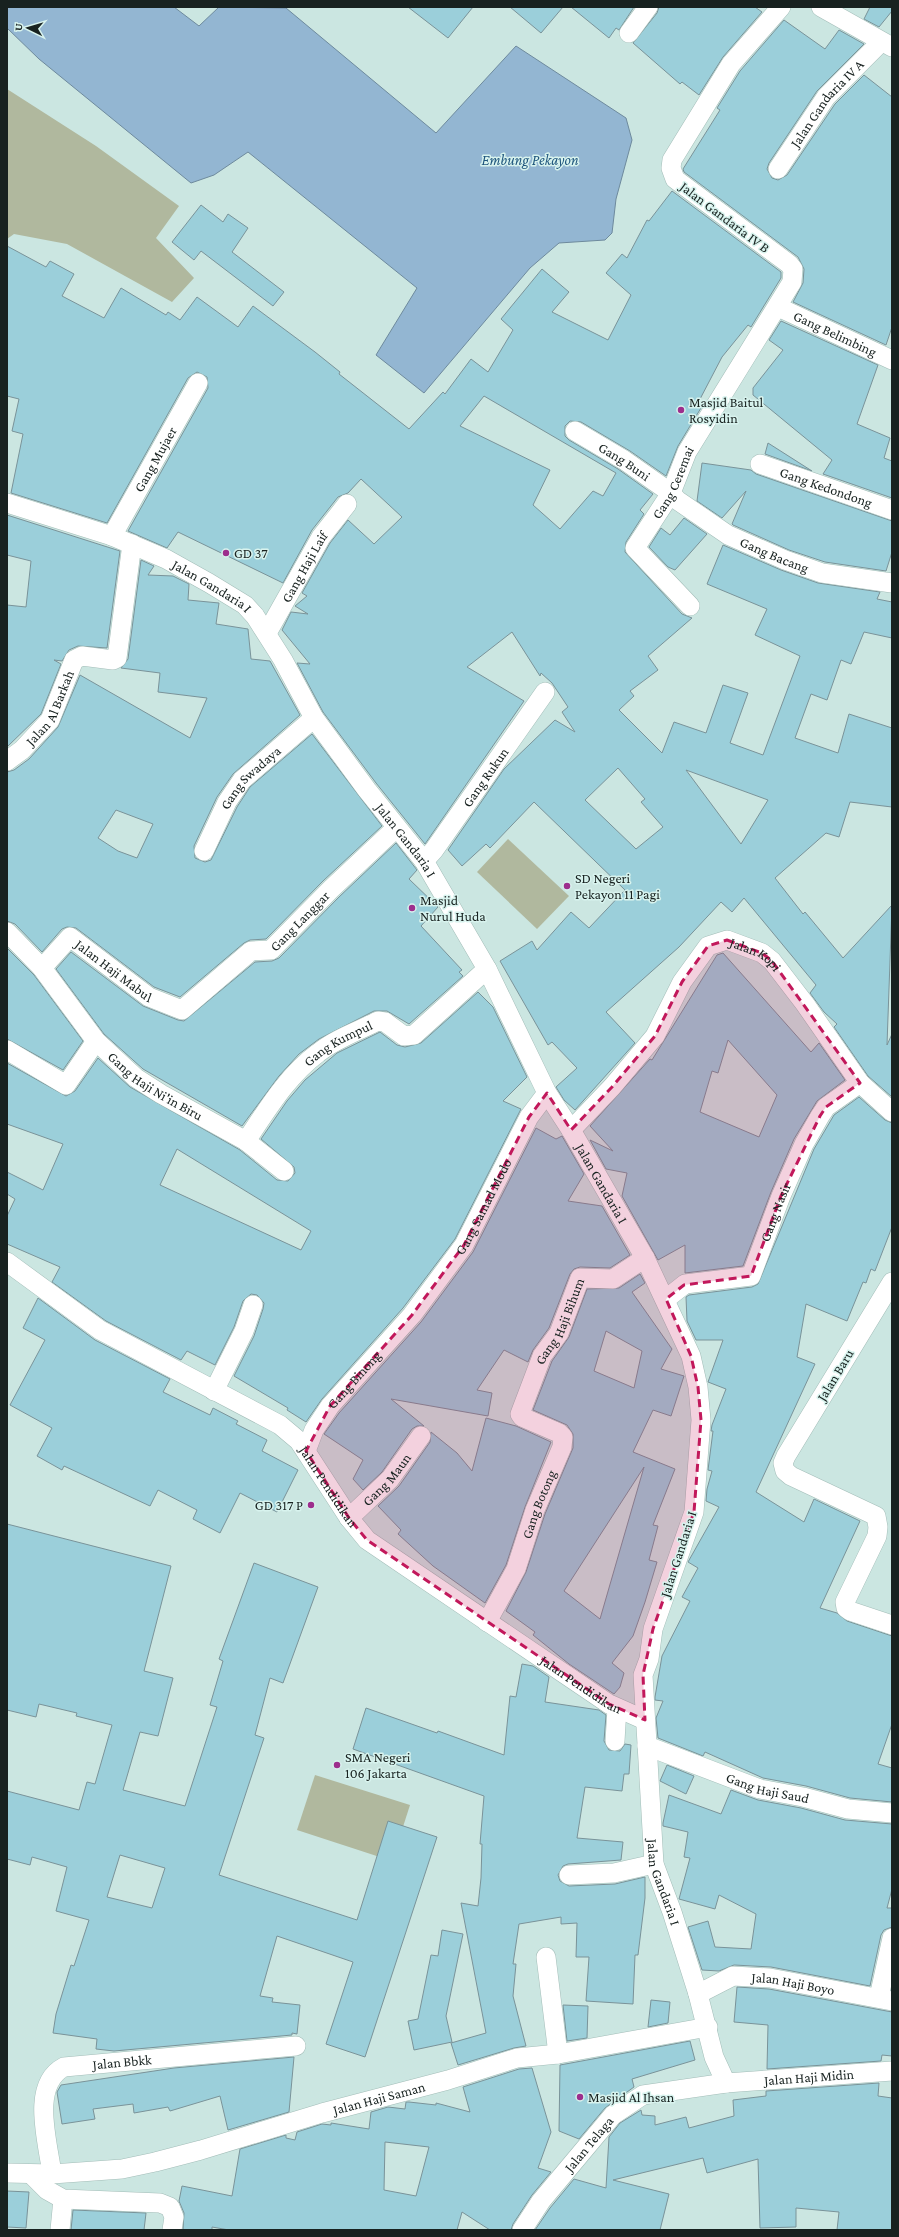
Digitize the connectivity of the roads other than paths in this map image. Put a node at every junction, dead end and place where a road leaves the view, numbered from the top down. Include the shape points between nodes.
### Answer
1 (648, 7) edge
2 (780, 7) edge
3 (821, 7) edge
4 (630, 33) dead end
5 (887, 45) edge
6 (778, 169) dead end
7 (778, 307) junction
8 (892, 360) edge
9 (198, 383) dead end
10 (575, 431) dead end
11 (760, 464) dead end
12 (672, 493) junction
13 (7, 503) edge
14 (348, 504) dead end
15 (892, 510) edge
16 (112, 536) junction
17 (132, 544) junction
18 (892, 583) edge
19 (690, 606) dead end
20 (267, 633) junction
21 (545, 692) dead end
22 (314, 718) junction
23 (7, 761) edge
24 (396, 828) junction
25 (204, 851) dead end
26 (424, 861) junction
27 (7, 932) edge
28 (42, 968) junction
29 (487, 969) junction
30 (176, 1010) joint
31 (96, 1042) junction
32 (7, 1050) edge
33 (860, 1083) junction
34 (547, 1093) junction
35 (892, 1112) edge
36 (571, 1130) junction
37 (246, 1141) junction
38 (284, 1171) dead end
39 (646, 1258) junction
40 (7, 1262) edge
41 (892, 1282) edge
42 (666, 1299) junction
43 (253, 1305) dead end
44 (412, 1315) joint
45 (214, 1391) junction
46 (521, 1408) joint
47 (420, 1436) dead end
48 (306, 1451) junction
49 (349, 1518) junction
50 (487, 1622) junction
51 (892, 1625) edge
52 (617, 1708) junction
53 (645, 1720) junction
54 (615, 1741) dead end
55 (647, 1746) junction
56 (892, 1813) edge
57 (654, 1864) junction
58 (569, 1875) dead end
59 (892, 1938) edge
60 (546, 1957) dead end
61 (698, 1994) junction
62 (886, 1999) edge
63 (708, 2027) junction
64 (296, 2046) dead end
65 (558, 2054) junction
66 (892, 2071) edge
67 (726, 2083) junction
68 (7, 2173) edge
69 (31, 2174) junction
70 (52, 2174) junction
71 (63, 2199) junction
72 (60, 2230) edge
73 (172, 2230) edge
74 (522, 2230) edge

1 - 4 street
2 - 7 street, Jalan Gandaria IV B via 731,64 675,153 671,168 675,179 793,269 792,282
3 - 5 street
5 - 6 street, Jalan Gandaria IV A via 826,98
7 - 8 street, Gang Belimbing
7 - 12 street, Gang Ceremai via 687,452
9 - 16 street, Gang Mujaer
10 - 12 street, Gang Buni
11 - 15 street, Gang Kedondong
12 - 18 street, Gang Bacang via 677,500 728,535 785,560 822,573
12 - 19 street, Gang Ceremai via 635,548
13 - 16 street, Jalan Gandaria I
14 - 20 street, Gang Haji Laif via 321,537
16 - 17 street, Jalan Gandaria I
17 - 20 street, Jalan Gandaria I via 189,570 245,605
17 - 23 street, Jalan Al Barkah via 117,658 113,660 82,656 74,660 50,720 22,750
20 - 22 street, Jalan Gandaria I
21 - 26 street, Gang Rukun
22 - 24 street, Jalan Gandaria I
22 - 25 street, Gang Swadaya via 242,780 227,802
24 - 26 street, Jalan Gandaria I
24 - 30 street, Gang Langgar via 271,950 250,951 184,1009
26 - 29 street, Jalan Gandaria I
27 - 28 street
28 - 30 street, Jalan Haji Mabul via 70,937 148,997
28 - 31 street, Gang Haji Ni'in Biru
29 - 34 street, Jalan Gandaria I
29 - 37 street, Gang Kumpul via 414,1035 404,1036 385,1022 378,1021 318,1053 280,1092
31 - 32 street via 66,1085
31 - 37 street, Gang Haji Ni'in Biru via 136,1078
33 - 35 street, Jalan Kopi
33 - 36 street, Jalan Kopi via 806,1004 772,961 762,953 734,942 720,941 708,946 682,982 665,1018 636,1061
33 - 42 street, Gang Nasir via 826,1107 804,1144 751,1276 685,1284
34 - 36 street, Jalan Gandaria I
34 - 44 street, Gang Samad Modo via 529,1117 464,1245
36 - 39 street, Jalan Gandaria I
37 - 38 street
39 - 42 street, Jalan Gandaria I
39 - 46 street, Gang Haji Bihum via 613,1278 580,1278 563,1325 545,1350
40 - 45 street, Jalan Pendidikan via 100,1330
41 - 51 street, Jalan Baru via 783,1463 785,1471 791,1476 876,1516 877,1536 845,1602 846,1608 850,1611
42 - 53 street, Jalan Gandaria I via 691,1356 701,1420 694,1512 653,1629 649,1659 643,1675
43 - 45 street via 244,1331
44 - 48 street, Gang Binong via 330,1406 314,1430
45 - 48 street, Jalan Pendidikan via 280,1425 299,1441
46 - 50 street, Gang Botong via 522,1417 561,1435 562,1446 534,1510 516,1569
47 - 49 street, Gang Maun via 390,1479
48 - 49 street, Jalan Pendidikan
49 - 50 street, Jalan Pendidikan via 367,1540
50 - 52 street, Jalan Pendidikan
52 - 53 street, Jalan Pendidikan
52 - 54 street
53 - 55 street, Jalan Gandaria I
55 - 56 street, Gang Haji Saud via 760,1789 848,1809
55 - 57 street, Jalan Gandaria I
57 - 58 street via 614,1873
57 - 61 street, Jalan Gandaria I
59 - 62 street
60 - 65 street
61 - 62 street, Jalan Haji Boyo via 733,1976 770,1978
61 - 63 street, Jalan Gandaria I
63 - 65 street, Jalan Haji Saman
63 - 67 street, Jalan Gandaria I via 714,2057
64 - 70 street, Jalan Bbkk via 64,2067 55,2072 49,2080 43,2105
65 - 70 street, Jalan Haji Saman via 517,2058 448,2080 322,2113 155,2162 122,2169
66 - 67 street, Jalan Haji Midin
67 - 74 street, Jalan Telaga via 643,2095 613,2115 541,2201
68 - 69 street, Jalan Haji Saman
69 - 70 street, Jalan Haji Saman
69 - 71 street via 47,2190
71 - 72 street
71 - 73 street via 160,2203 170,2207 174,2217

